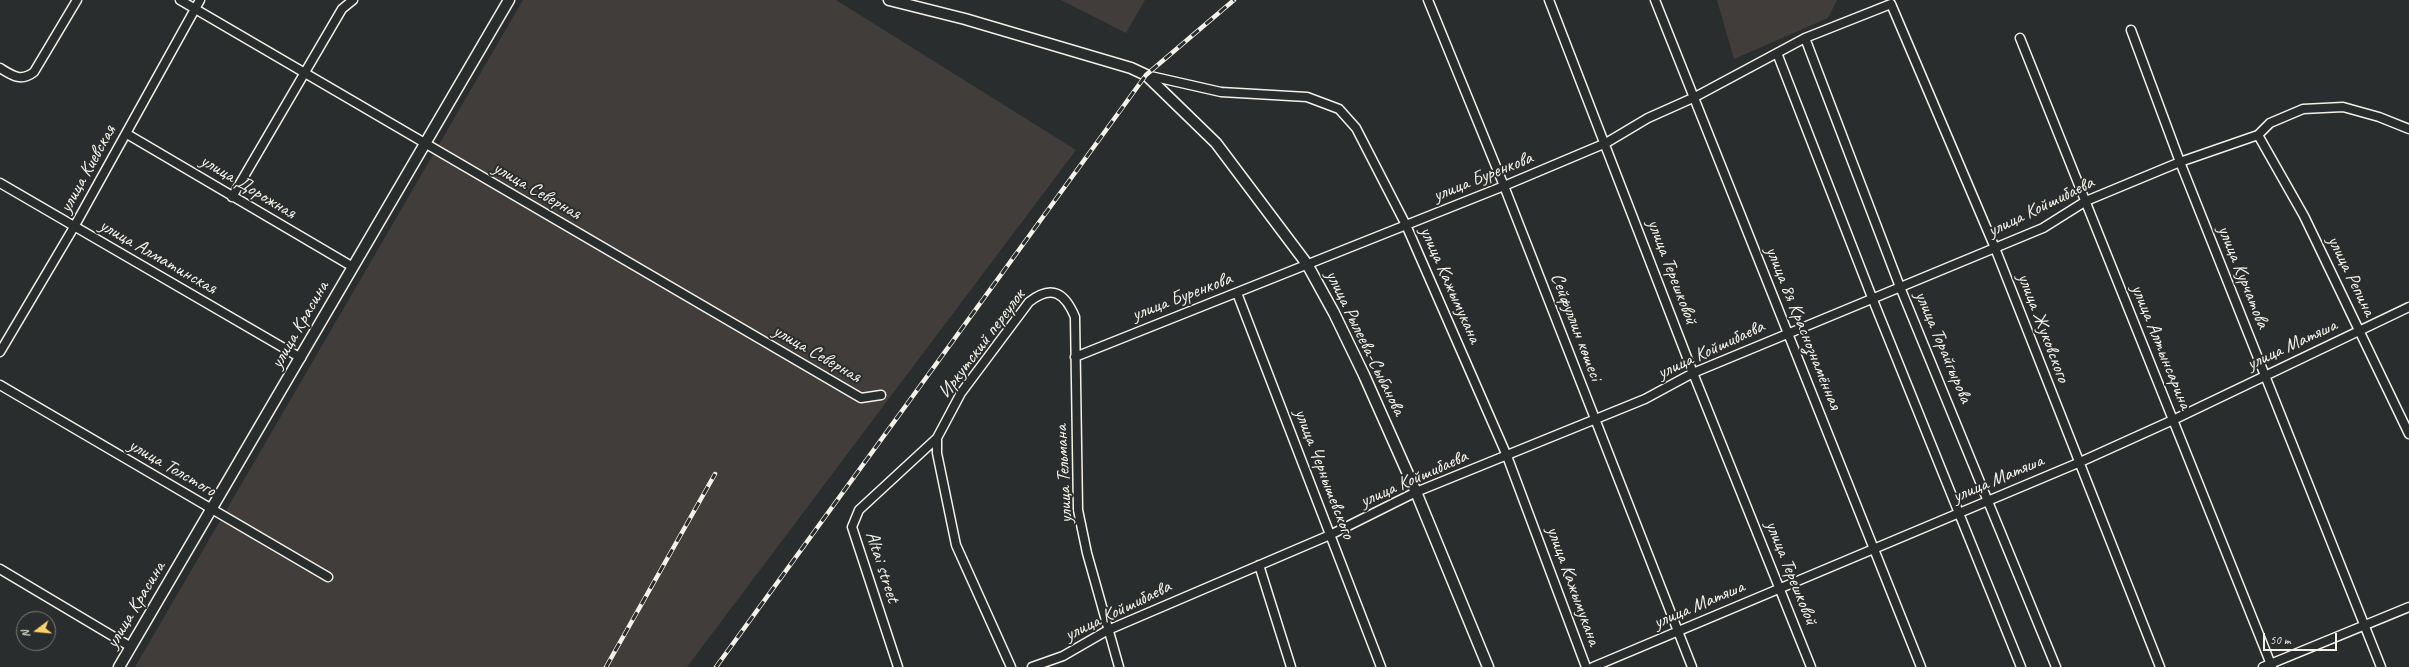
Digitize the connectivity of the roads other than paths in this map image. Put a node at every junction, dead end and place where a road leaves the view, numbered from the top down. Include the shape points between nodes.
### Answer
1 (77, 0) edge
2 (180, 0) edge
3 (200, 0) edge
4 (353, 0) edge
5 (509, 0) edge
6 (888, 0) edge
7 (1428, 0) edge
8 (1549, 0) edge
9 (1655, 0) edge
10 (1891, 4) joint
11 (195, 8) junction
12 (2131, 30) dead end
13 (1805, 38) junction
14 (2020, 38) dead end
15 (1777, 53) junction
16 (0, 68) edge
17 (305, 73) junction
18 (1146, 75) junction
19 (1695, 97) junction
20 (2409, 128) edge
21 (127, 134) junction
22 (2258, 135) junction
23 (1606, 143) junction
24 (425, 145) junction
25 (2180, 162) junction
26 (0, 183) edge
27 (1504, 186) junction
28 (232, 196) junction
29 (2086, 201) junction
30 (1406, 225) junction
31 (74, 227) junction
32 (1995, 248) junction
33 (1307, 264) junction
34 (353, 267) junction
35 (1900, 286) junction
36 (1237, 293) junction
37 (1068, 300) joint
38 (1873, 300) junction
39 (2409, 307) edge
40 (2360, 330) junction
41 (1788, 333) junction
42 (0, 352) edge
43 (1075, 357) junction
44 (301, 358) junction
45 (1693, 373) junction
46 (2265, 375) junction
47 (0, 385) edge
48 (881, 395) dead end
49 (1595, 420) junction
50 (2173, 420) junction
51 (2409, 434) edge
52 (937, 438) junction
53 (1507, 456) junction
54 (2078, 463) junction
55 (1416, 492) junction
56 (1989, 500) junction
57 (212, 510) junction
58 (1959, 513) junction
59 (1330, 536) junction
60 (1874, 549) junction
61 (1259, 565) junction
62 (1, 573) edge
63 (328, 577) dead end
64 (1780, 588) junction
65 (2409, 607) edge
66 (2365, 625) junction
67 (1108, 630) junction
68 (1679, 632) junction
69 (131, 647) junction
70 (2269, 666) edge
71 (119, 667) edge
72 (898, 667) edge
73 (1011, 667) edge
74 (1032, 667) edge
75 (1119, 667) edge
76 (1291, 667) edge
77 (1381, 667) edge
78 (1488, 667) edge
79 (1586, 667) edge
80 (1593, 667) edge
81 (1692, 667) edge
82 (1811, 667) edge
83 (1921, 667) edge
84 (2021, 667) edge
85 (2056, 667) edge
86 (2160, 667) edge
87 (2381, 667) edge

1 - 16 street via 34,72 24,78 18,78
2 - 11 street, улица Северная
3 - 11 street, улица Киевская
4 - 17 street via 342,9
5 - 24 street, улица Красина
6 - 18 street via 965,19 1121,64
7 - 27 street, Сейфуллин көшесі
8 - 23 street, улица Терешковой
9 - 19 street, улица 8я Краснознамённая
10 - 13 street, улица Буренкова
10 - 32 street, улица Жуковского
11 - 17 street, улица Северная
11 - 21 street, улица Киевская
12 - 25 street, улица Курчатова
13 - 15 street, улица Буренкова
13 - 35 street, улица Торайгырова
14 - 29 street, улица Алтынсарина
15 - 19 street, улица Буренкова
15 - 38 street
17 - 24 street, улица Северная
17 - 28 street
18 - 30 street, улица Кажымукана via 1221,92 1307,97 1339,109 1356,128
18 - 33 street, улица Рылеева-Сыбанова via 1216,143
19 - 23 street, улица Буренкова via 1648,118
19 - 41 street, улица 8я Краснознамённая
20 - 22 street, улица Койшибаева via 2343,107 2303,109 2270,123
21 - 28 street, улица Дорожная
21 - 31 street, улица Киевская
22 - 25 street, улица Койшибаева
22 - 40 street, улица Репина via 2304,216
23 - 27 street, улица Буренкова
23 - 45 street, улица Терешковой
24 - 34 street, улица Красина
24 - 48 street, улица Северная via 861,398
25 - 29 street, улица Койшибаева
25 - 46 street, улица Курчатова
26 - 31 street, улица Алматинская
27 - 30 street, улица Буренкова
27 - 49 street, Сейфуллин көшесі
28 - 34 street, улица Дорожная
29 - 32 street, улица Койшибаева via 2043,228
29 - 50 street, улица Алтынсарина
30 - 33 street, улица Буренкова
30 - 53 street, улица Кажымукана
31 - 42 street, улица Киевская
31 - 44 street, улица Алматинская
32 - 35 street, улица Койшибаева
32 - 54 street, улица Жуковского
33 - 36 street, улица Буренкова
33 - 55 street, улица Рылеева-Сыбанова via 1338,320
34 - 44 street, улица Красина
35 - 38 street, улица Койшибаева
35 - 56 street, улица Торайгырова
36 - 43 street, улица Буренкова
36 - 59 street, улица Чернышевского
37 - 43 street, улица Тельмана via 1075,317
37 - 52 street, Иркутский переулок via 1055,292 1039,294 1029,302 961,392
38 - 41 street, улица Койшибаева
38 - 58 street
39 - 40 street, улица Матяша
40 - 46 street, улица Матяша
40 - 51 street, улица Репина
41 - 45 street, улица Койшибаева
41 - 60 street, улица 8я Краснознамённая
43 - 67 street, улица Тельмана via 1078,510
44 - 57 street, улица Красина
45 - 49 street, улица Койшибаева via 1645,399
45 - 64 street, улица Терешковой
46 - 50 street, улица Матяша
46 - 66 street, улица Курчатова
47 - 57 street, улица Толстого
49 - 53 street, улица Койшибаева
49 - 68 street, Сейфуллин көшесі
50 - 54 street, улица Матяша
50 - 70 street, улица Алтынсарина
52 - 72 street, Altai street via 858,510 852,527
52 - 73 street via 937,453 956,545
53 - 55 street, улица Койшибаева
53 - 79 street, улица Кажымукана
54 - 56 street, улица Матяша
54 - 86 street, улица Жуковского
55 - 59 street, улица Койшибаева
55 - 78 street, улица Рылеева-Сыбанова
56 - 58 street, улица Матяша
56 - 85 street, улица Торайгырова
57 - 63 street, улица Толстого
57 - 69 street, улица Красина
58 - 60 street, улица Матяша
58 - 84 street
59 - 61 street, улица Койшибаева
59 - 77 street, улица Чернышевского
60 - 64 street, улица Матяша
60 - 83 street, улица 8я Краснознамённая
61 - 67 street, улица Койшибаева
61 - 76 street
62 - 69 street
64 - 68 street, улица Матяша
64 - 82 street, улица Терешковой
65 - 66 street
66 - 70 street
66 - 87 street, улица Курчатова
67 - 74 street, улица Койшибаева via 1063,656
67 - 75 street, улица Тельмана
68 - 80 street, улица Матяша
68 - 81 street, Сейфуллин көшесі
69 - 71 street, улица Красина

